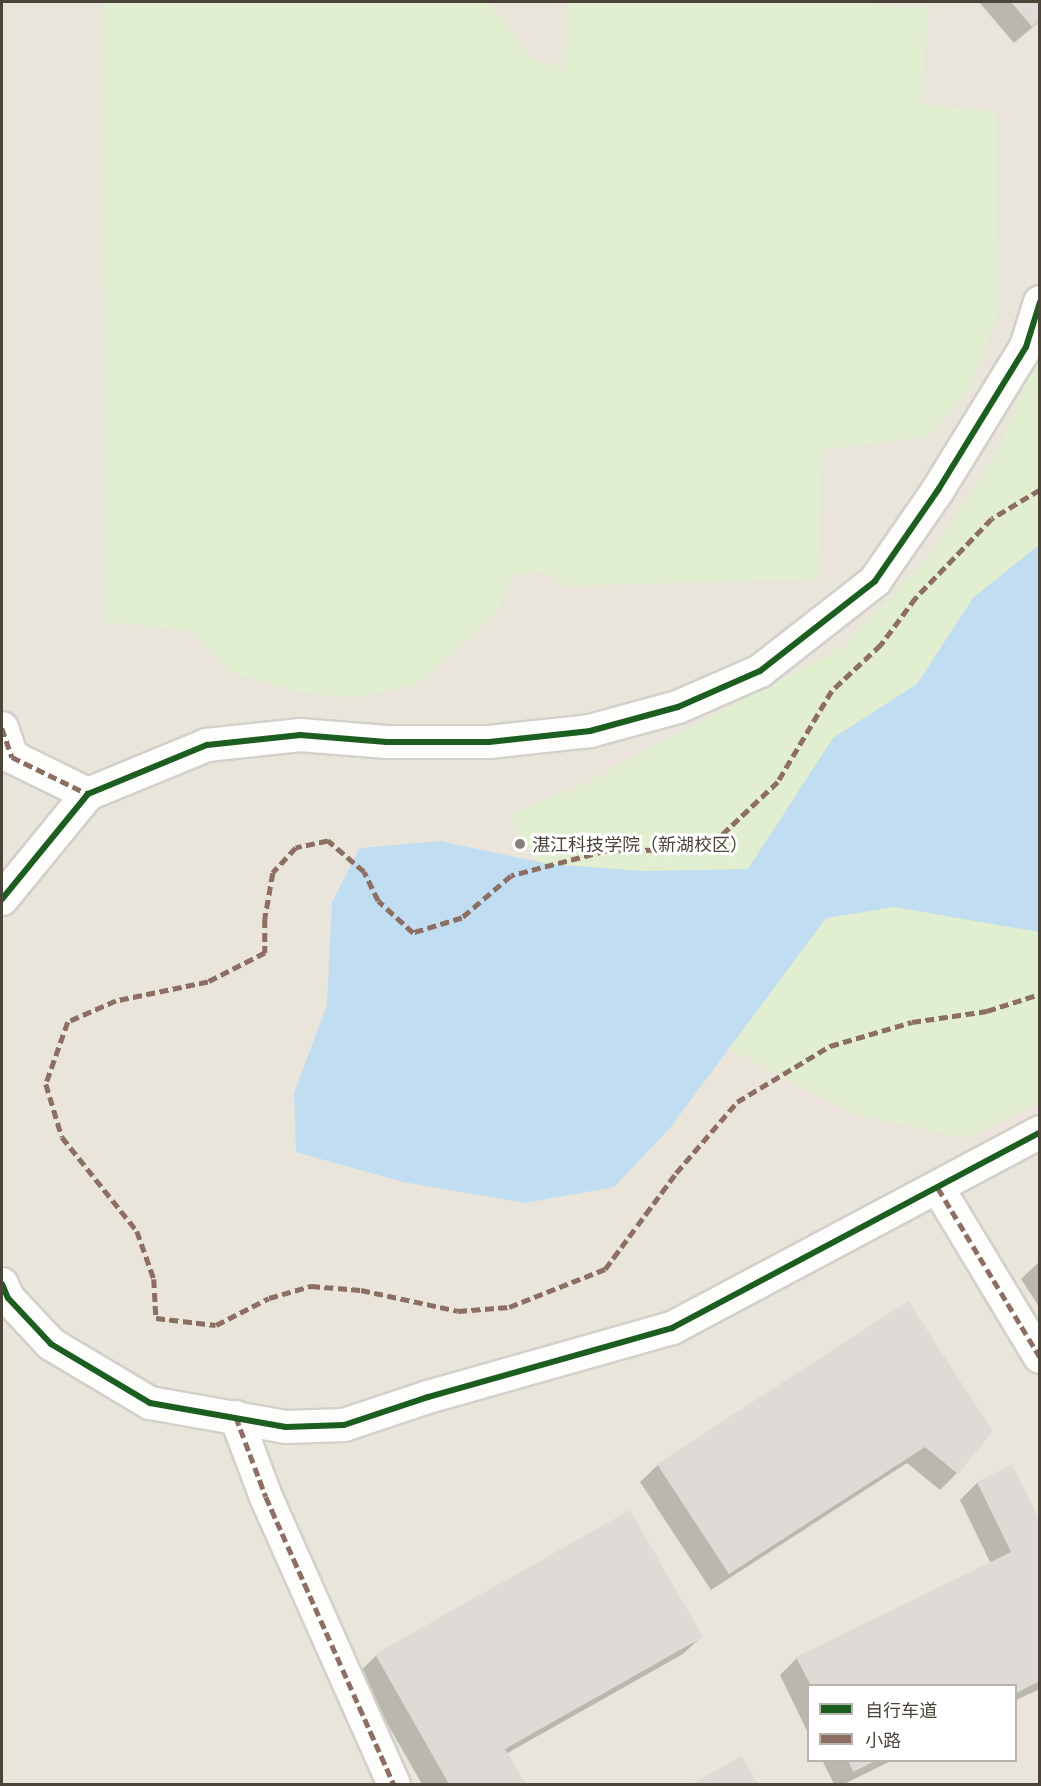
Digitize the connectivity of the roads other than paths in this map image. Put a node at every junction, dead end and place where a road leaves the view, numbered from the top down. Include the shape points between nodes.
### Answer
1 (1040, 302) edge
2 (2, 728) edge
3 (88, 794) junction
4 (2, 899) edge
5 (1040, 1132) edge
6 (938, 1188) junction
7 (2, 1284) edge
8 (1040, 1357) edge
9 (236, 1417) junction
10 (394, 1785) edge

1 - 3 street via 1026,347 938,490 875,581 760,671 678,707 590,731 489,742 387,742 300,735 207,745
2 - 3 street via 12,757
3 - 4 street
5 - 6 street
6 - 8 street
6 - 9 street via 672,1328 428,1397 344,1425 286,1427
7 - 9 street via 8,1298 51,1344 150,1403
9 - 10 street via 266,1497

